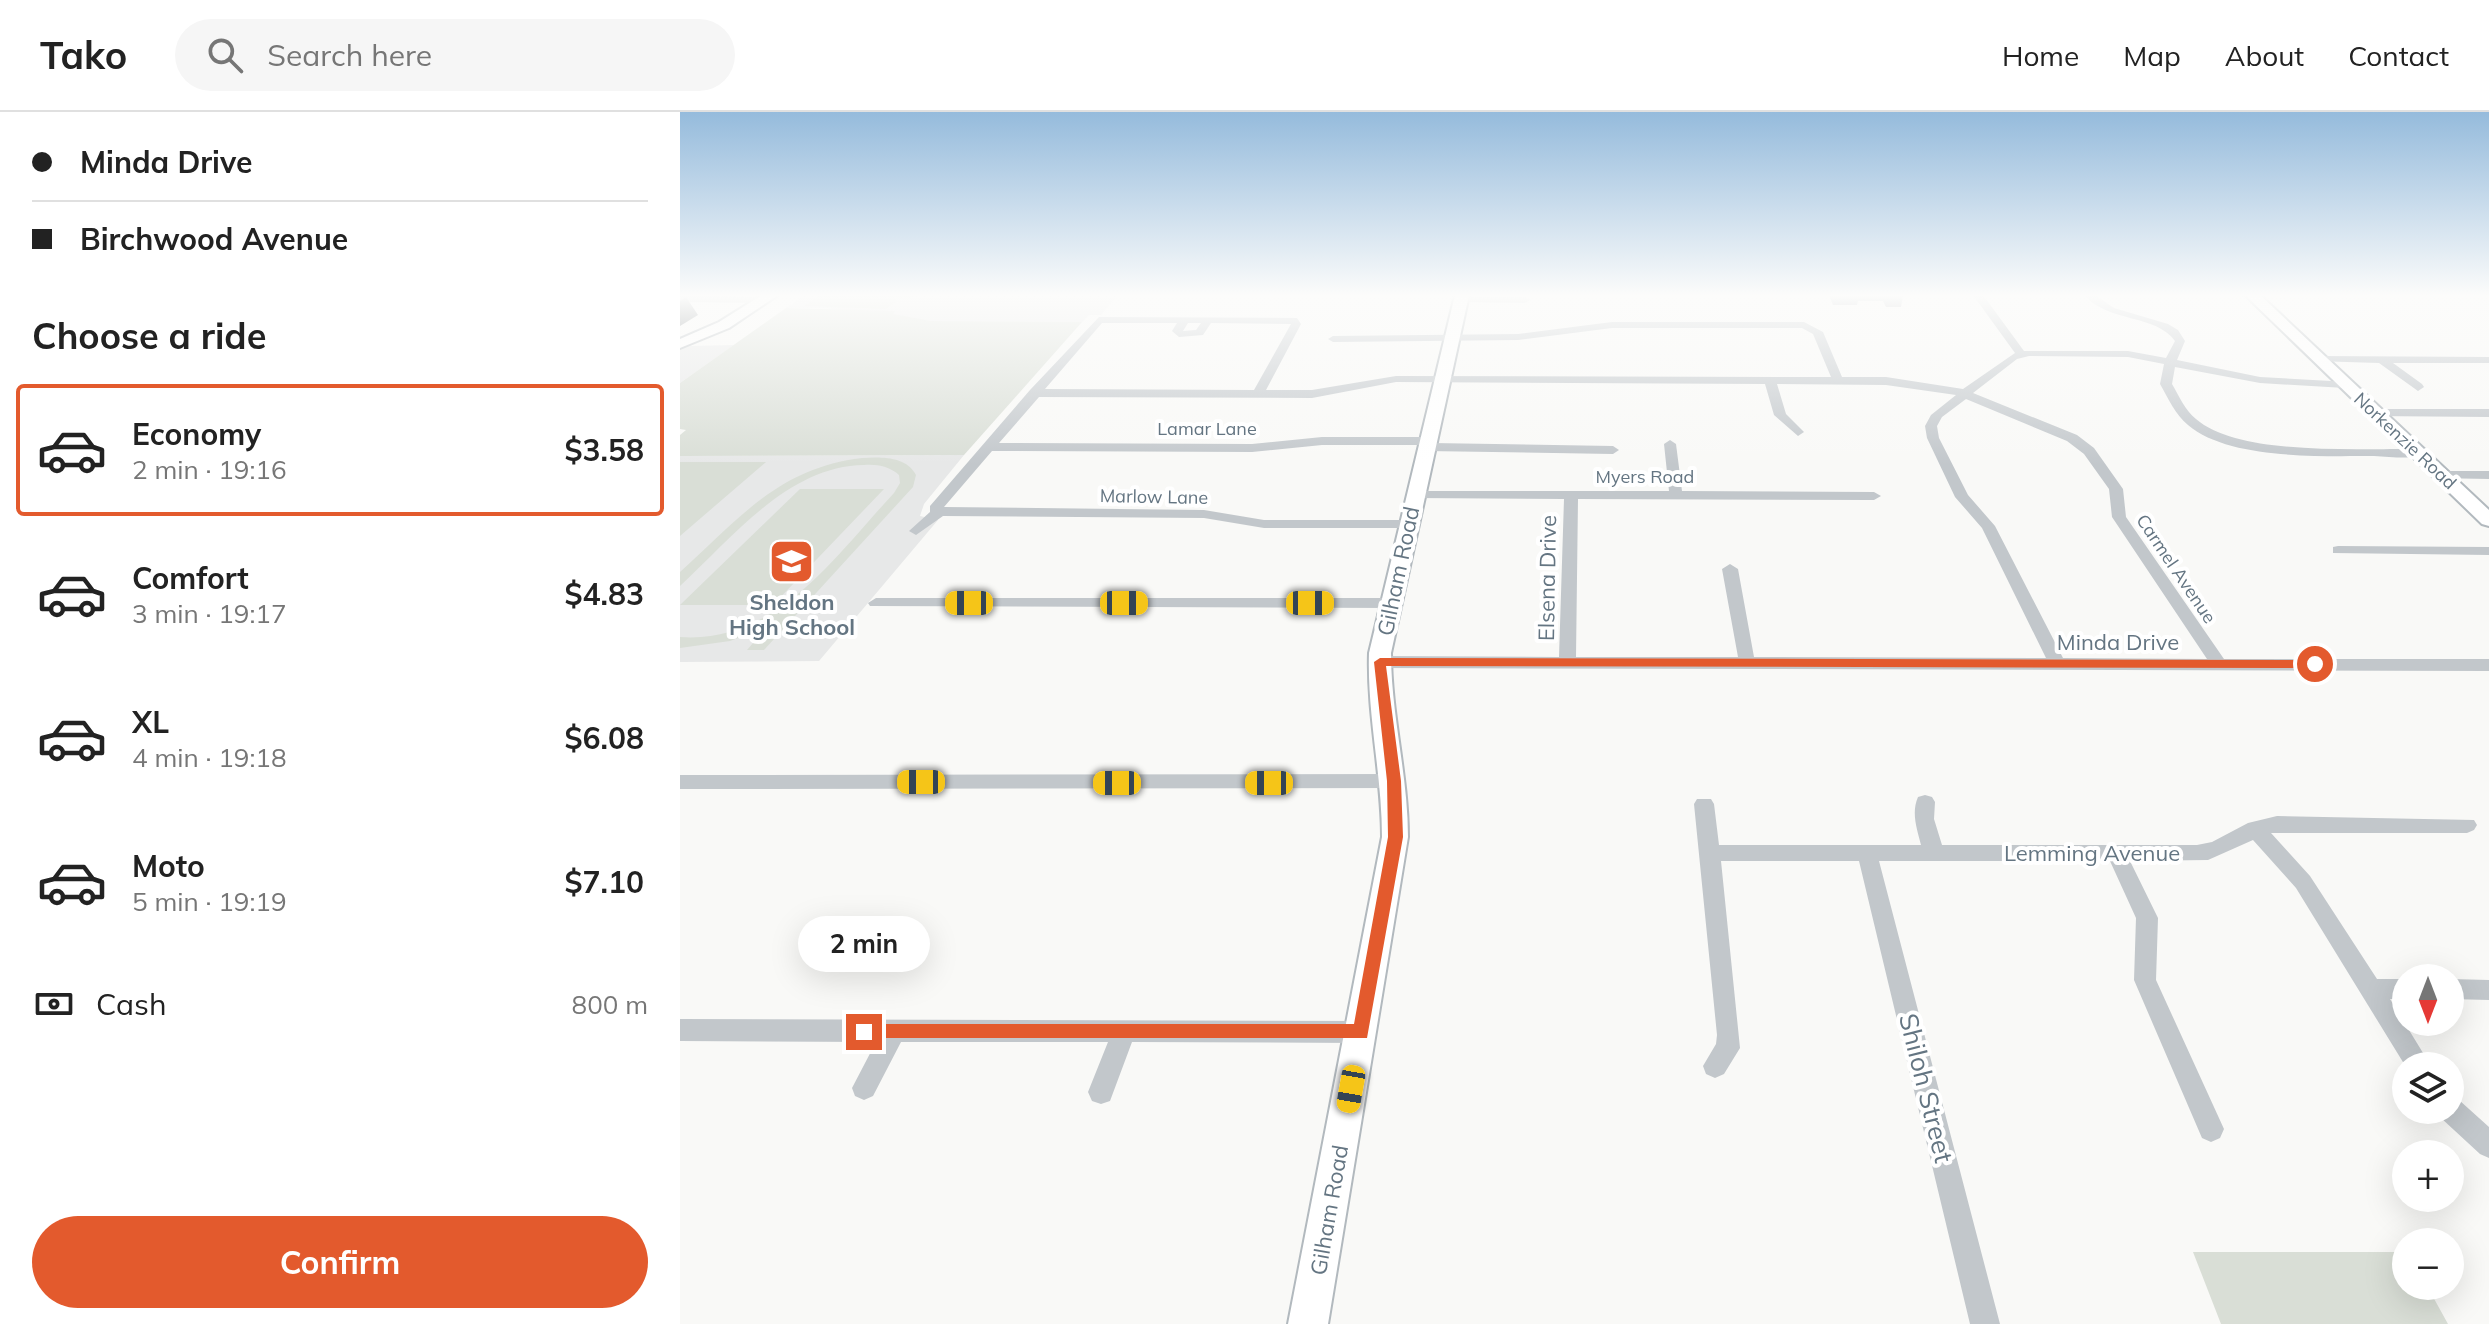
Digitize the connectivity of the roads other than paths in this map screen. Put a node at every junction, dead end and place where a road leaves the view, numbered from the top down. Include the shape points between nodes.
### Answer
1 (1070, 352) edge
2 (1281, 352) edge
3 (1448, 352) edge
4 (1826, 352) edge
5 (2019, 352) edge
6 (2175, 352) edge
7 (2310, 352) edge
8 (2021, 354) junction
9 (2318, 359) junction
10 (2381, 359) junction
11 (2489, 360) edge
12 (2170, 362) junction
13 (1155, 378) dead end
14 (1441, 380) junction
15 (1770, 381) junction
16 (1838, 381) junction
17 (2345, 384) junction
18 (2418, 387) dead end
19 (1034, 393) junction
20 (1144, 393) junction
21 (1258, 394) junction
22 (1965, 394) junction
23 (2376, 413) junction
24 (2489, 413) edge
25 (1798, 432) dead end
26 (1427, 444) junction
27 (1670, 444) dead end
28 (987, 447) junction
29 (1613, 450) dead end
30 (2419, 453) junction
31 (2441, 475) junction
32 (2489, 475) edge
33 (1415, 494) junction
34 (1571, 495) junction
35 (1676, 495) junction
36 (1874, 496) dead end
37 (943, 513) junction
38 (2489, 520) edge
39 (1408, 524) junction
40 (916, 531) dead end
41 (2338, 550) dead end
42 (2489, 551) edge
43 (1730, 569) dead end
44 (876, 603) dead end
45 (1390, 603) junction
46 (1380, 662) junction
47 (1567, 663) junction
48 (1747, 663) junction
49 (2219, 664) junction
50 (2058, 665) junction
51 (2489, 665) edge
52 (1394, 781) junction
53 (680, 782) edge
54 (1925, 802) dead end
55 (1704, 804) dead end
56 (2467, 825) dead end
57 (2255, 829) junction
58 (1710, 853) junction
59 (1867, 853) junction
60 (1934, 853) junction
61 (2116, 853) junction
62 (2371, 989) junction
63 (2392, 989) edge
64 (2464, 989) edge
65 (2489, 990) edge
66 (680, 1030) edge
67 (1124, 1031) junction
68 (894, 1032) junction
69 (1361, 1032) junction
70 (2410, 1052) edge
71 (1715, 1066) dead end
72 (864, 1088) dead end
73 (1101, 1092) dead end
74 (2464, 1122) edge
75 (2211, 1129) dead end
76 (2489, 1145) edge
77 (1308, 1324) edge
78 (1985, 1324) edge

1 - 19 street
2 - 21 street
3 - 14 street, Gilham Road
4 - 16 street
5 - 8 street
6 - 12 street
7 - 9 street, Norkenzie Road
8 - 12 street via 2105,353
8 - 22 street
9 - 10 street
9 - 17 street, Norkenzie Road
10 - 11 street
10 - 18 street
12 - 17 street via 2260,380
12 - 30 street via 2166,384 2183,412 2225,440
13 - 20 street
14 - 15 street, Carmel Avenue
14 - 21 street, Carmel Avenue via 1384,380 1315,394
14 - 26 street, Gilham Road
15 - 16 street, Carmel Avenue
15 - 25 street via 1780,415
16 - 22 street, Carmel Avenue via 1912,383
17 - 23 street, Norkenzie Road
19 - 20 street, Carmel Avenue
19 - 28 street
20 - 21 street, Carmel Avenue
22 - 49 street, Carmel Avenue via 2086,448 2117,492 2119,517
22 - 50 street via 1937,415 1932,434 1962,497 1988,526
23 - 24 street
23 - 30 street, Norkenzie Road
26 - 28 street, Lamar Lane
26 - 29 street, Lamar Lane
26 - 33 street, Gilham Road
27 - 35 street
28 - 37 street via 936,505
30 - 31 street, Norkenzie Road
31 - 32 street
31 - 38 street, Norkenzie Road
33 - 34 street, Myers Road
33 - 39 street, Gilham Road
34 - 35 street, Myers Road
34 - 47 street, Elsena Drive
35 - 36 street, Myers Road
37 - 39 street, Marlow Lane via 1204,514 1264,524
37 - 40 street
39 - 45 street, Gilham Road
41 - 42 street
43 - 48 street
44 - 45 street
45 - 46 street, Gilham Road
46 - 47 street, Minda Drive
46 - 52 street, Gilham Road
47 - 48 street, Minda Drive
48 - 50 street, Minda Drive
49 - 50 street, Minda Drive
49 - 51 street, Minda Drive
52 - 53 street
52 - 69 street, Gilham Road via 1395,837
54 - 60 street
55 - 58 street
56 - 57 street, Lemming Avenue via 2277,824
57 - 61 street, Lemming Avenue via 2207,853
57 - 62 street via 2295,870
58 - 59 street, Lemming Avenue
58 - 71 street via 1729,1035 1728,1048
59 - 60 street, Lemming Avenue
59 - 78 street, Shiloh Street
60 - 61 street, Lemming Avenue
61 - 75 street via 2147,918 2145,980
62 - 63 street
62 - 70 street
64 - 65 street
66 - 68 street
67 - 68 street
67 - 69 street
67 - 73 street
68 - 72 street
69 - 77 street, Gilham Road
74 - 76 street

